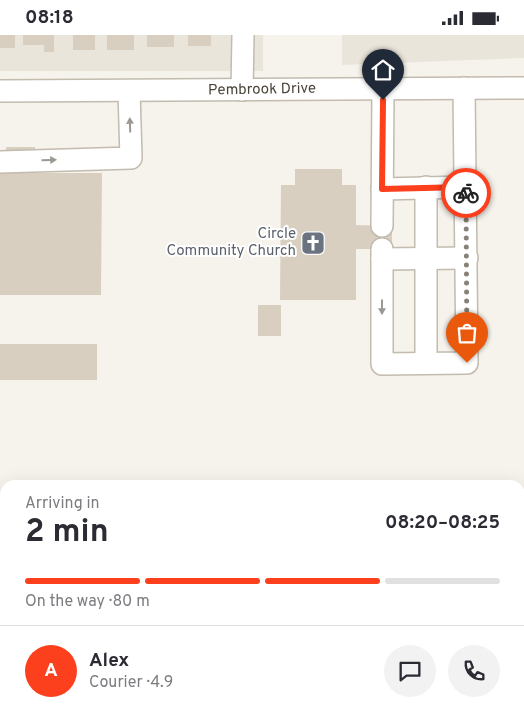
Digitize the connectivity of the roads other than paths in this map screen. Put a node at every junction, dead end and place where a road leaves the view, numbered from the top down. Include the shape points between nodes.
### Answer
1 (243, 35) edge
2 (464, 88) junction
3 (524, 88) edge
4 (383, 89) junction
5 (242, 90) junction
6 (0, 91) edge
7 (129, 91) junction
8 (0, 162) edge
9 (426, 187) junction
10 (466, 187) junction
11 (382, 189) junction
12 (382, 226) dead end
13 (467, 258) junction
14 (426, 259) junction
15 (426, 363) junction

1 - 5 street
2 - 3 street, Pembrook Drive
2 - 4 street, Pembrook Drive
2 - 10 street
4 - 5 street, Pembrook Drive
4 - 11 street
5 - 7 street, Pembrook Drive
6 - 7 street, Pembrook Drive
8 -> 7 street via 131,158
9 - 10 street
9 - 11 street
9 - 14 street
10 - 13 street
11 - 12 street
13 - 14 street
13 - 15 street via 467,363
14 - 15 street
14 -> 15 street via 382,254 382,364

